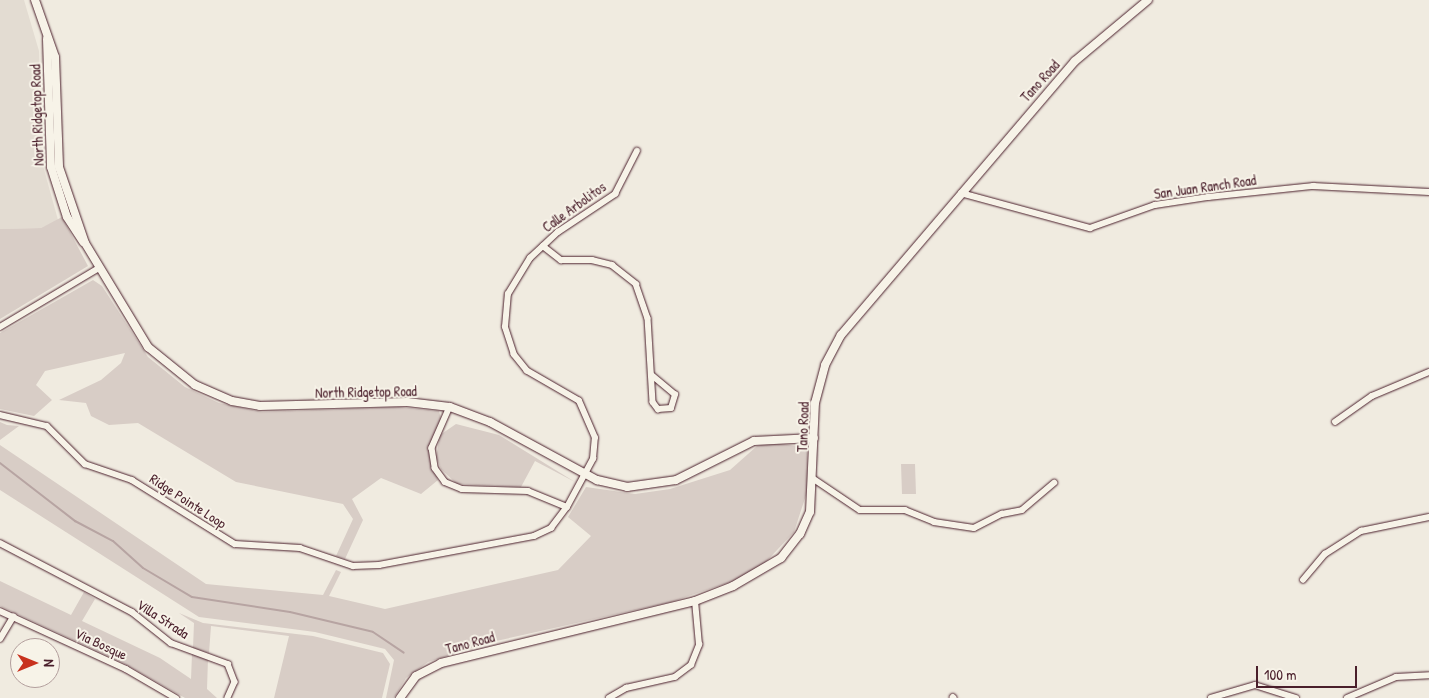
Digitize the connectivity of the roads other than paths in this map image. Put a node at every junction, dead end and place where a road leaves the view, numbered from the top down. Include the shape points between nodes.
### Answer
1 (35, 0) edge
2 (1148, 0) edge
3 (637, 151) dead end
4 (1429, 192) edge
5 (961, 193) junction
6 (542, 246) junction
7 (98, 268) junction
8 (0, 327) edge
9 (1429, 372) edge
10 (652, 376) junction
11 (450, 408) junction
12 (0, 414) edge
13 (1335, 422) dead end
14 (814, 438) junction
15 (586, 474) junction
16 (814, 479) junction
17 (1054, 483) dead end
18 (567, 507) junction
19 (1429, 517) edge
20 (0, 543) edge
21 (1303, 580) dead end
22 (695, 601) junction
23 (0, 611) edge
24 (13, 617) junction
25 (0, 639) edge
26 (1429, 675) edge
27 (176, 698) edge
28 (228, 698) edge
29 (400, 698) edge
30 (609, 698) edge
31 (1211, 698) edge
32 (1296, 698) edge
33 (1348, 698) edge

1 - 7 street, North Ridgetop Road via 56,66 59,167 85,243
2 - 5 street, Tano Road via 1075,61
3 - 6 street, Calle Arbolitos via 615,194
4 - 5 street, San Juan Ranch Road via 1313,186 1208,197 1156,205 1090,228
5 - 14 street, Tano Road via 841,335 818,386
6 - 10 street via 561,260 592,260 612,265 636,284 646,310
6 - 15 street, Calle Arbolitos via 512,284 506,306 507,337 527,371 566,390 584,407 595,438
7 - 8 street
7 - 11 street, North Ridgetop Road via 148,346 175,372 207,392 260,406 407,402
9 - 13 street via 1372,396
10 - 10 street via 654,405 661,410 671,408 675,395
11 - 15 street, North Ridgetop Road via 490,422
11 - 18 street via 432,453 445,482 462,490 528,491
12 - 18 street, Ridge Pointe Loop via 47,426 85,464 132,480 235,544 300,548 353,566 379,565 534,536 551,528
14 - 15 street, North Ridgetop Road via 754,441 683,478 655,486 617,486
14 - 16 street, Tano Road
15 - 18 street, Ridge Pointe Loop
16 - 17 street via 860,510 904,510 934,522 974,528 1002,514 1022,510
16 - 22 street, Tano Road via 810,512 786,553 760,573
19 - 21 street via 1361,532 1325,554
20 - 28 street, Villa Strada via 132,612 171,642 228,664 235,682
22 - 29 street, Tano Road via 452,659 416,676
22 - 30 street via 699,645 691,665 675,677 626,688
23 - 24 street, Via Bosque
24 - 25 street
24 - 27 street, Via Bosque via 126,669
26 - 33 street via 1396,677
31 - 32 street via 1255,685

